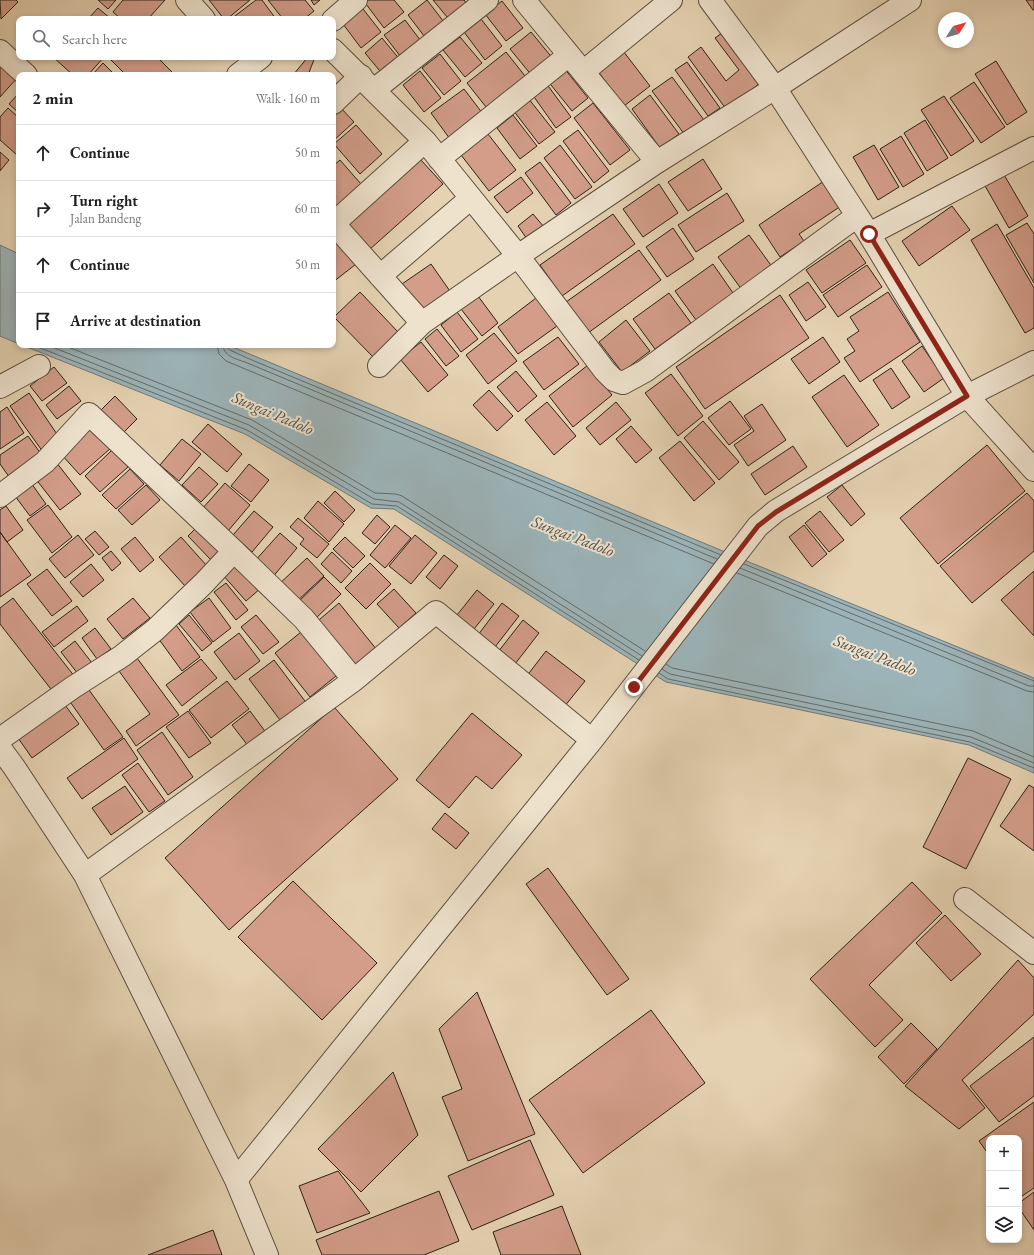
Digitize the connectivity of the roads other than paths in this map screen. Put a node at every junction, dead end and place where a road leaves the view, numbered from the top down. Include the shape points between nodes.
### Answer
1 (187, 0) edge
2 (356, 0) edge
3 (487, 0) edge
4 (524, 0) edge
5 (670, 0) edge
6 (710, 0) edge
7 (910, 0) edge
8 (201, 16) edge
9 (336, 17) edge
10 (0, 51) edge
11 (336, 53) edge
12 (569, 55) junction
13 (23, 72) edge
14 (583, 72) junction
15 (367, 83) junction
16 (775, 88) junction
17 (336, 101) edge
18 (425, 141) junction
19 (1034, 148) edge
20 (439, 159) junction
21 (656, 162) junction
22 (471, 198) junction
23 (857, 216) junction
24 (336, 221) edge
25 (336, 227) edge
26 (869, 234) junction
27 (518, 256) junction
28 (380, 276) junction
29 (422, 323) junction
30 (1034, 362) edge
31 (39, 366) dead end
32 (379, 366) dead end
33 (0, 387) edge
34 (967, 396) junction
35 (1034, 470) edge
36 (0, 496) edge
37 (234, 551) junction
38 (354, 680) junction
39 (0, 739) edge
40 (592, 740) junction
41 (0, 748) edge
42 (85, 875) junction
43 (965, 899) dead end
44 (1034, 953) edge
45 (236, 1180) junction
46 (267, 1255) edge

1 - 8 street
2 - 9 street
3 - 15 street
4 - 12 street
5 - 14 street
6 - 16 street
7 - 16 street
10 - 13 street
11 - 15 street
12 - 14 street
12 - 20 street
14 - 21 street
15 - 17 street
15 - 18 street
16 - 21 street
16 - 23 street
18 - 20 street
18 - 24 street
19 - 26 street
20 - 22 street
21 - 27 street
22 - 27 street
22 - 28 street
23 - 26 street
23 - 27 street via 645,371 623,383 614,380 606,371
25 - 28 street
26 - 34 street
27 - 29 street
28 - 29 street
29 - 32 street
30 - 34 street
31 - 33 street
34 - 35 street
34 - 40 street via 776,512 758,526
36 - 37 street via 45,462 89,414
37 - 38 street via 304,619
37 - 39 street via 204,584 155,630 122,656
38 - 40 street via 436,612
38 - 42 street
40 - 45 street
41 - 42 street
42 - 45 street
43 - 44 street
45 - 46 street

